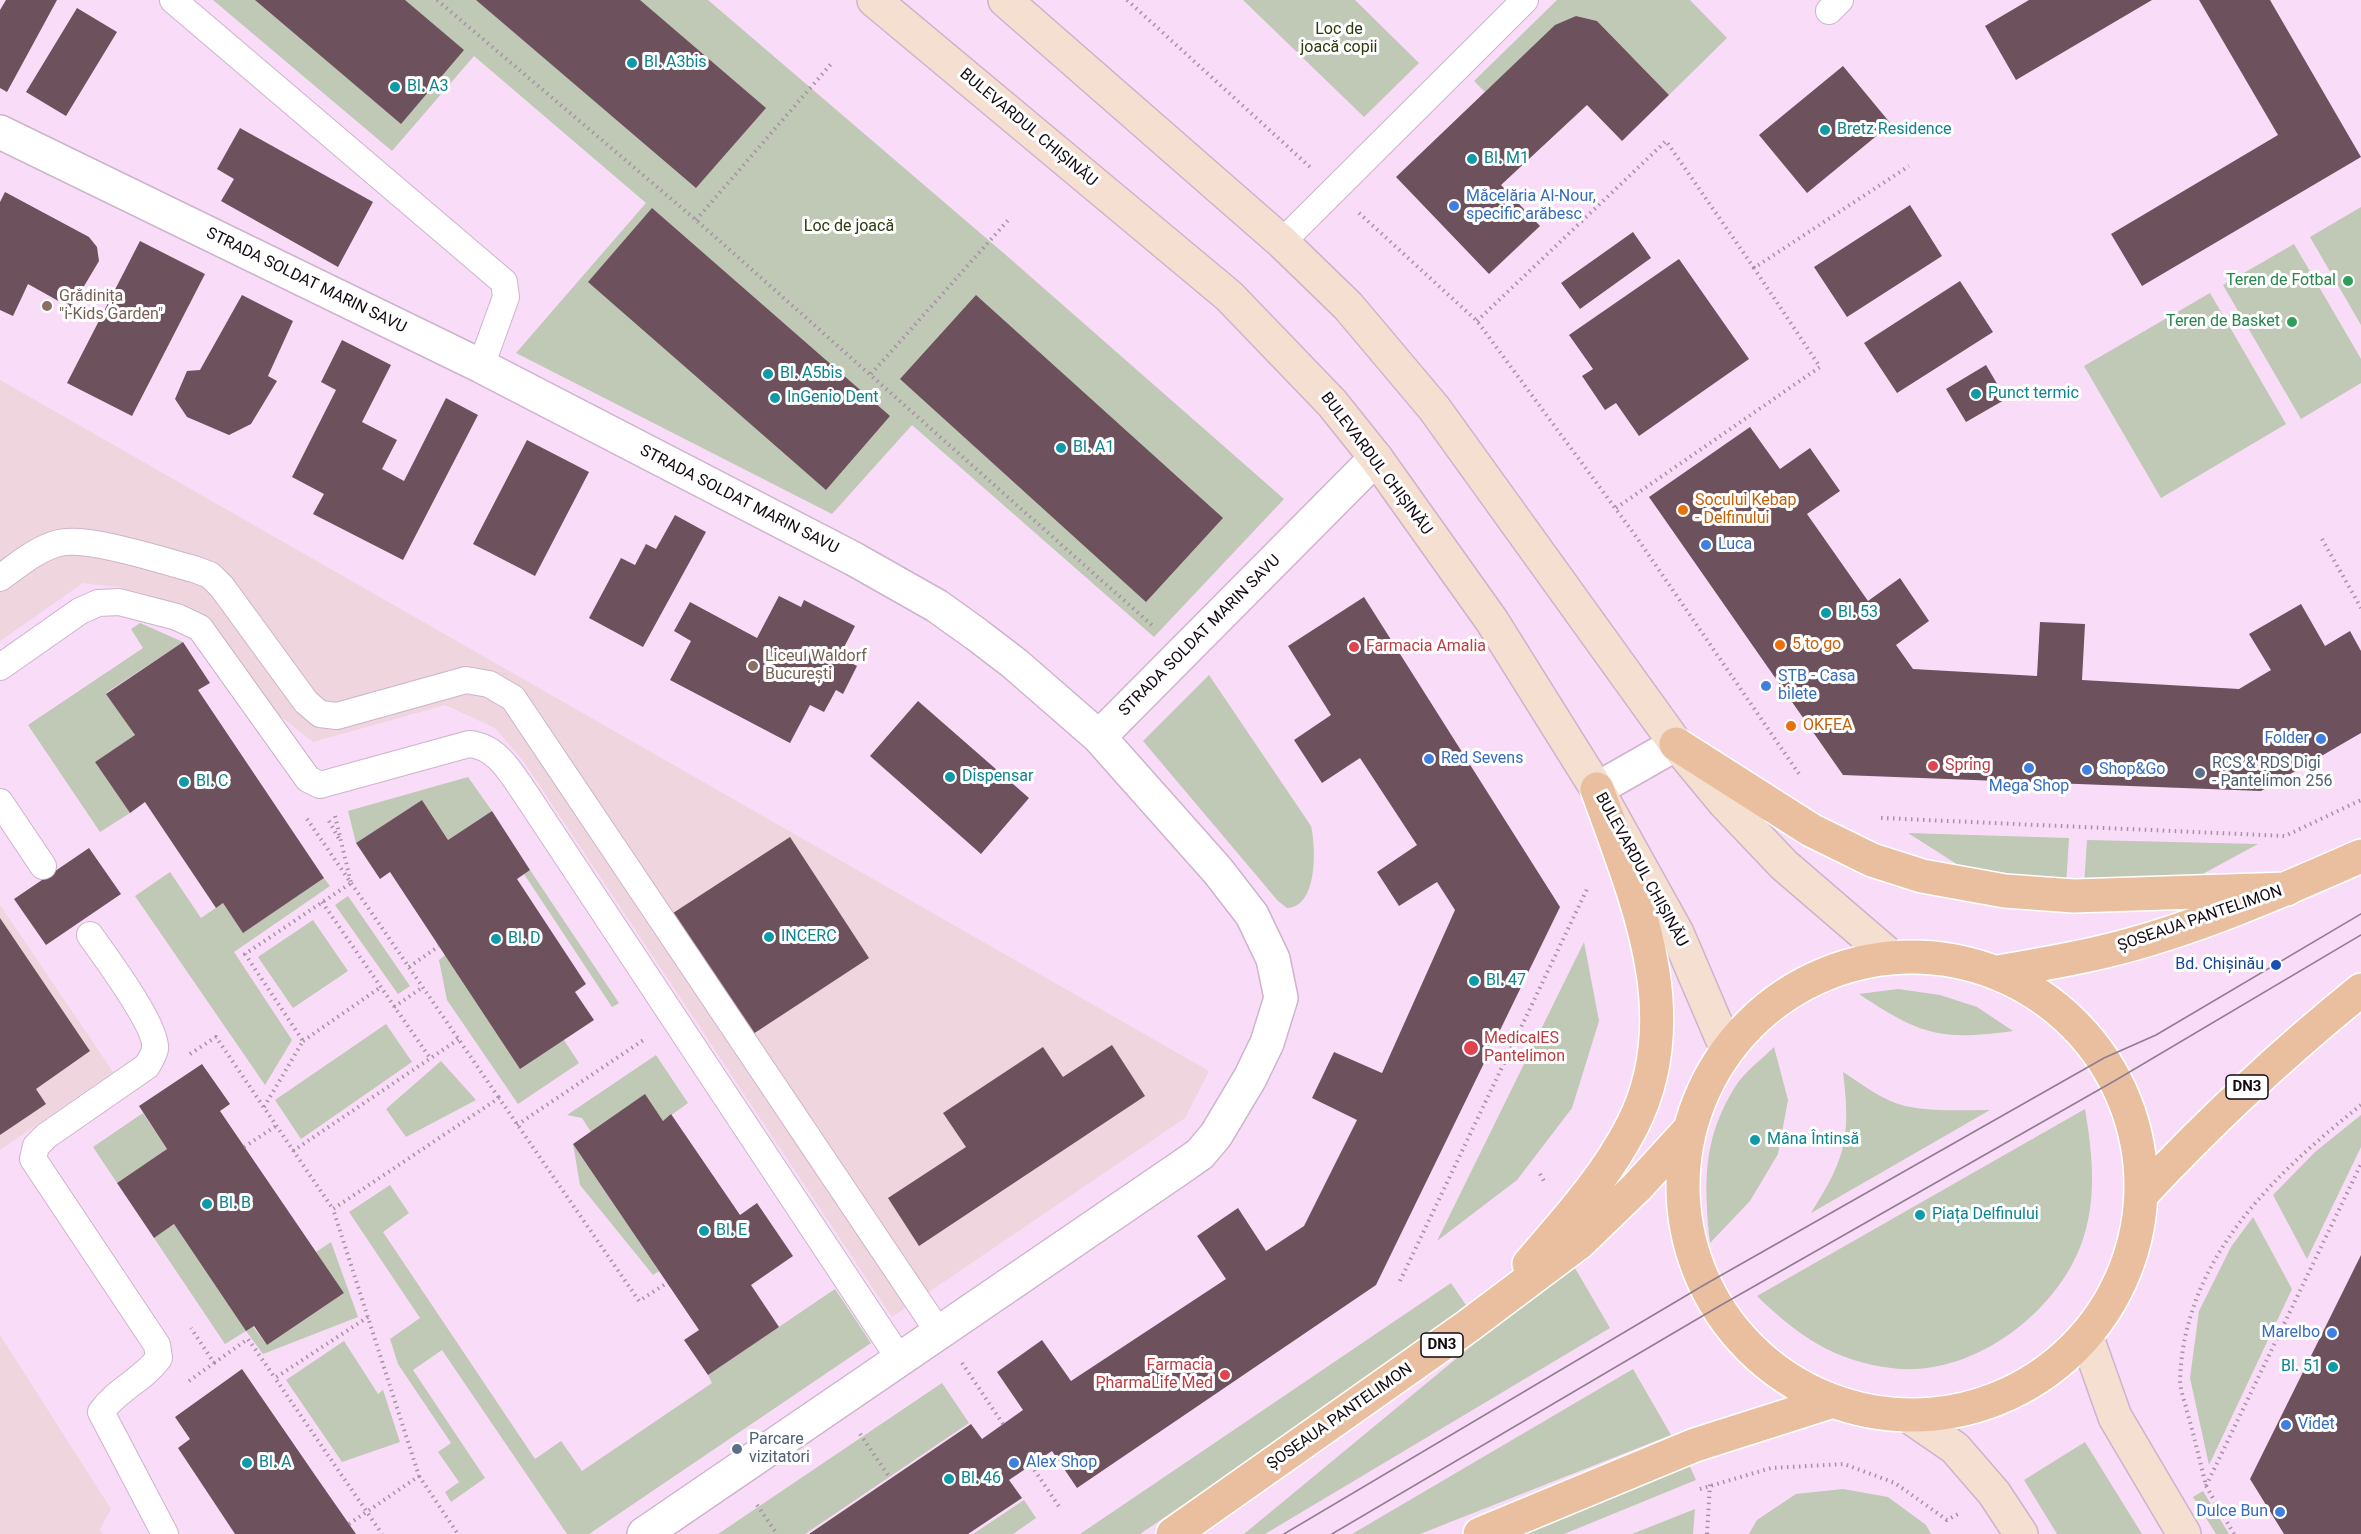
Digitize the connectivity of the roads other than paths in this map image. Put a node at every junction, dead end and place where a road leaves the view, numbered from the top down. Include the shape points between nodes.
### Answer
1 (173, 0) edge
2 (874, 0) edge
3 (1005, 0) edge
4 (1525, 0) edge
5 (0, 132) edge
6 (1282, 242) junction
7 (481, 366) junction
8 (1376, 458) junction
9 (0, 578) edge
10 (0, 668) edge
11 (1099, 737) junction
12 (1676, 744) junction
13 (1597, 789) junction
14 (0, 802) edge
15 (2361, 856) edge
16 (43, 866) dead end
17 (2287, 889) junction
18 (90, 935) dead end
19 (1891, 957) junction
20 (1998, 972) junction
21 (2361, 990) edge
22 (1727, 1050) junction
23 (1690, 1129) junction
24 (2142, 1194) junction
25 (1468, 1326) junction
26 (2086, 1335) junction
27 (949, 1346) junction
28 (901, 1361) junction
29 (1830, 1402) junction
30 (1907, 1415) junction
31 (165, 1534) edge
32 (644, 1534) edge
33 (1173, 1534) edge
34 (1480, 1534) edge
35 (2021, 1534) edge
36 (2184, 1534) edge

1 - 7 lane via 504,282 506,297
2 - 8 main road, BULEVARDUL CHIȘINĂU via 1229,296 1292,358
3 - 6 main road
4 - 6 lane
5 - 7 street, STRADA SOLDAT MARIN SAVU
6 - 12 main road via 1348,306 1434,408
7 - 11 street, STRADA SOLDAT MARIN SAVU via 937,606 1014,663
8 - 11 street, STRADA SOLDAT MARIN SAVU
8 - 13 main road, BULEVARDUL CHIȘINĂU via 1492,621
9 - 27 lane via 39,551 60,542 84,542 210,575 306,702 320,714 338,716 466,680 489,684 513,698
10 - 28 lane via 81,611 98,603 119,602 177,617 200,628 314,783 320,785 469,744 480,745 504,764 520,786
11 - 27 street via 1252,915 1273,959 1281,998 1267,1043 1250,1078 1200,1154
12 - 13 street
12 - 17 main road via 1811,830 1872,860 1922,876 2005,891 2074,896
12 - 19 main road via 1784,865
13 - 22 main road, BULEVARDUL CHIȘINĂU via 1682,943
13 - 25 main road via 1635,896 1656,985 1657,1036 1649,1084 1632,1126 1599,1179 1526,1268
14 - 16 lane
15 - 17 main road, ȘOSEAUA PANTELIMON / DN3
17 - 20 main road, ȘOSEAUA PANTELIMON / DN3 via 2104,952
18 - 31 lane via 135,1001 155,1047 147,1066 41,1141 33,1160 157,1345 159,1358 150,1371 108,1401 101,1412
19 - 20 main road, DN3 via 1946,958
19 - 22 main road, DN3 via 1814,977 1774,1004
20 - 24 main road, DN3 via 2051,1002 2104,1058 2128,1106 2140,1149
21 - 24 main road, DN3 via 2287,1050 2210,1122
22 - 23 main road, DN3
23 - 25 main road, ȘOSEAUA PANTELIMON / DN3 via 1580,1242
23 - 29 main road, DN3 via 1683,1167 1683,1207 1690,1246 1704,1286 1740,1338 1774,1370
24 - 26 main road, DN3 via 2133,1247 2118,1283
25 - 33 main road, ȘOSEAUA PANTELIMON / DN3
26 - 30 main road, DN3 via 2032,1382 1999,1398 1965,1410
26 - 36 main road via 2115,1417
27 - 28 street
28 - 32 street
29 - 30 main road, DN3
29 - 34 main road, DN3 via 1695,1445
30 - 35 main road via 1955,1448 1994,1493

